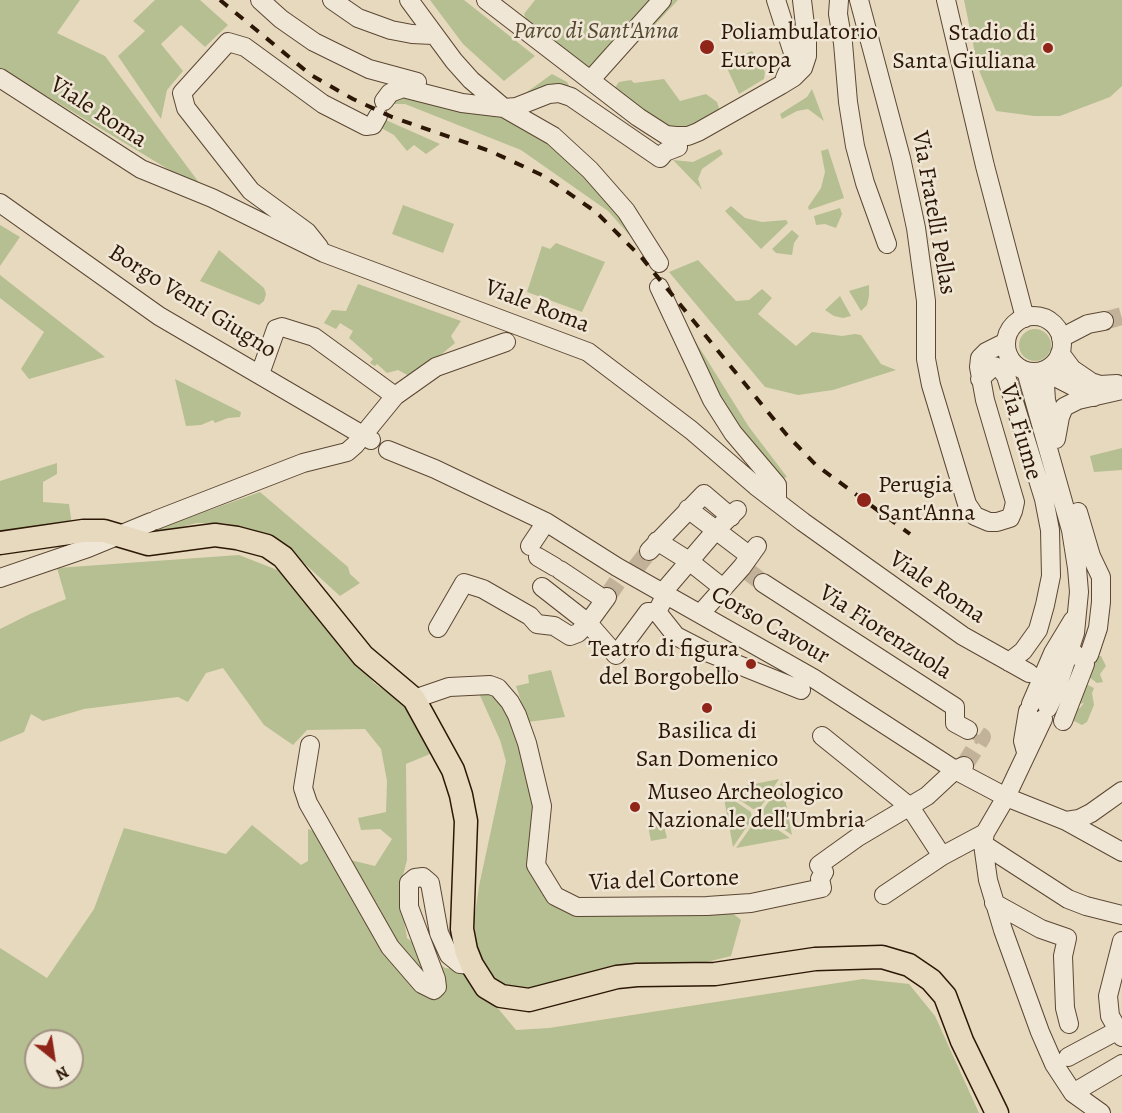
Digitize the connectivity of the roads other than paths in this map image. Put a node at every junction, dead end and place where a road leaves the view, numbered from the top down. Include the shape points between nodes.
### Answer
1 (260, 0) edge
2 (332, 0) edge
3 (409, 0) edge
4 (486, 0) edge
5 (662, 0) edge
6 (776, 0) edge
7 (802, 0) edge
8 (816, 0) edge
9 (839, 0) edge
10 (859, 0) edge
11 (946, 0) edge
12 (433, 35) junction
13 (594, 76) dead end
14 (0, 78) edge
15 (425, 84) dead end
16 (781, 86) junction
17 (504, 108) junction
18 (638, 117) junction
19 (678, 147) junction
20 (0, 203) edge
21 (887, 244) dead end
22 (324, 253) junction
23 (659, 263) dead end
24 (1016, 284) junction
25 (660, 287) dead end
26 (1025, 318) junction
27 (506, 342) dead end
28 (1060, 346) junction
29 (1019, 356) junction
30 (980, 368) junction
31 (260, 374) junction
32 (1122, 383) edge
33 (1083, 388) junction
34 (1122, 390) edge
35 (395, 396) junction
36 (367, 438) junction
37 (1056, 439) junction
38 (388, 450) dead end
39 (777, 502) junction
40 (967, 504) joint
41 (688, 509) junction
42 (546, 522) junction
43 (716, 530) junction
44 (119, 534) junction
45 (0, 543) edge
46 (689, 561) junction
47 (560, 570) junction
48 (0, 578) edge
49 (763, 583) tunnel mouth
50 (723, 588) junction
51 (665, 593) junction
52 (657, 612) junction
53 (701, 613) junction
54 (1078, 614) junction
55 (588, 623) junction
56 (438, 628) dead end
57 (1078, 652) junction
58 (1009, 662) junction
59 (1029, 673) dead end
60 (801, 690) dead end
61 (414, 699) junction
62 (1037, 710) junction
63 (973, 732) dead end
64 (822, 736) dead end
65 (310, 745) dead end
66 (1026, 753) junction
67 (960, 768) junction
68 (1122, 791) edge
69 (1006, 797) junction
70 (910, 807) junction
71 (1066, 821) junction
72 (984, 839) junction
73 (1122, 852) edge
74 (942, 856) junction
75 (884, 895) dead end
76 (994, 903) junction
77 (1122, 915) edge
78 (1122, 941) edge
79 (472, 965) junction
80 (1069, 1024) dead end
81 (1120, 1035) edge
82 (1068, 1057) dead end
83 (1122, 1064) edge
84 (1073, 1093) junction
85 (997, 1113) edge
86 (1101, 1113) edge

1 - 15 street via 297,31 332,52 379,72
2 - 12 street via 358,18 391,30
3 - 12 street
4 - 18 street
5 - 13 street
6 - 16 street via 794,58
7 - 16 street via 807,56 803,68
8 - 19 street via 815,56 803,82 704,143
9 - 21 street via 855,146
10 - 40 street, Via Fratelli Pellas via 916,228 926,301 930,385
11 - 24 street
12 - 17 street via 471,80
14 - 22 street, Viale Roma via 141,169 212,198
16 - 18 street via 688,136 666,135
17 - 19 street via 560,93 660,158
17 - 22 street via 462,103 403,88 390,93 373,125 366,126 318,102 245,47 228,42 182,93 186,108 251,191 307,232
17 - 23 street via 553,136 590,170 626,211
18 - 19 street via 652,133
20 - 31 street, Borgo Venti Giugno via 159,316
22 - 39 street, Viale Roma via 588,352
24 - 26 street
24 - 29 street via 1013,302
25 - 39 street via 712,400 733,433 777,485
26 - 28 street via 1047,320 1058,331
26 - 29 street via 1018,321
27 - 35 street via 436,367
28 - 29 street via 1055,362
28 - 33 street
28 - 33 street via 1090,324 1072,342 1070,353
29 - 30 street, Via Fiume via 993,359
29 - 30 street via 987,339
29 - 33 street
29 - 37 street via 1046,400
29 - 54 street via 1071,530
29 - 58 street via 1017,406 1044,499 1052,560 1038,630
30 - 40 street, Via Fiume via 1015,501 1010,518 997,522 975,516
31 - 35 street via 276,329 282,327 314,337
31 - 36 street, Borgo Venti Giugno
32 - 33 street
33 - 34 street
33 - 37 street via 1064,407
35 - 36 street
36 - 44 street via 347,452 303,463
37 - 57 street via 1090,556 1092,605 1088,629
38 - 42 street, Corso Cavour
39 - 58 street, Viale Roma via 808,515 963,636
41 - 43 street
41 - 43 street via 704,494 734,514
41 - 46 street via 653,546
42 - 47 street via 534,551
42 - 51 street, Corso Cavour
43 - 46 street
43 - 50 street via 749,560
44 - 45 main road via 83,531
44 - 48 street
44 - 61 main road via 148,544 215,535 267,546 298,573 363,657
46 - 50 street
46 - 51 street
47 - 55 street via 547,590
47 - 55 street via 606,599
49 - 63 street, Via Fiorenzuola via 955,707 955,723
50 - 53 street
51 - 52 street
51 - 53 street, Corso Cavour
52 - 55 street via 648,612 616,655
52 - 60 street via 676,636
53 - 67 street, Corso Cavour
54 - 57 street
54 - 62 street via 1053,653
55 - 56 street via 570,636 554,626 537,624 483,589 464,583
57 - 62 street
57 - 66 street via 1085,664 1061,724
58 - 59 street, Viale Roma
61 - 70 street, Via del Cortone via 449,687 490,685 510,702 527,743 542,806 536,865 555,896 577,907 696,907 822,888 820,879 824,872 819,865
61 - 79 main road via 453,770 461,795 466,821 462,929
62 - 66 street via 1023,741
64 - 70 street
65 - 79 street via 303,788 308,803 390,947 422,984 434,990 437,987 409,907 409,883 423,877 430,883 439,933 449,955 460,964
66 - 69 street
67 - 69 street, Corso Cavour
67 - 70 street, Via del Cortone
68 - 71 street via 1094,811
69 - 71 street, Corso Cavour
69 - 72 street
70 - 74 street
71 - 73 street, Corso Cavour
72 - 74 street
72 - 76 street
72 - 77 street via 1068,899
74 - 75 street
76 - 80 street via 1041,929 1067,938 1063,956
76 - 84 street via 1040,1032
78 - 81 street via 1108,996 1110,1016
79 - 85 main road via 486,987 501,996 529,1000 617,977 716,974 815,958 882,957 909,965 945,996
81 - 82 street via 1111,1034
83 - 84 street
84 - 86 street

